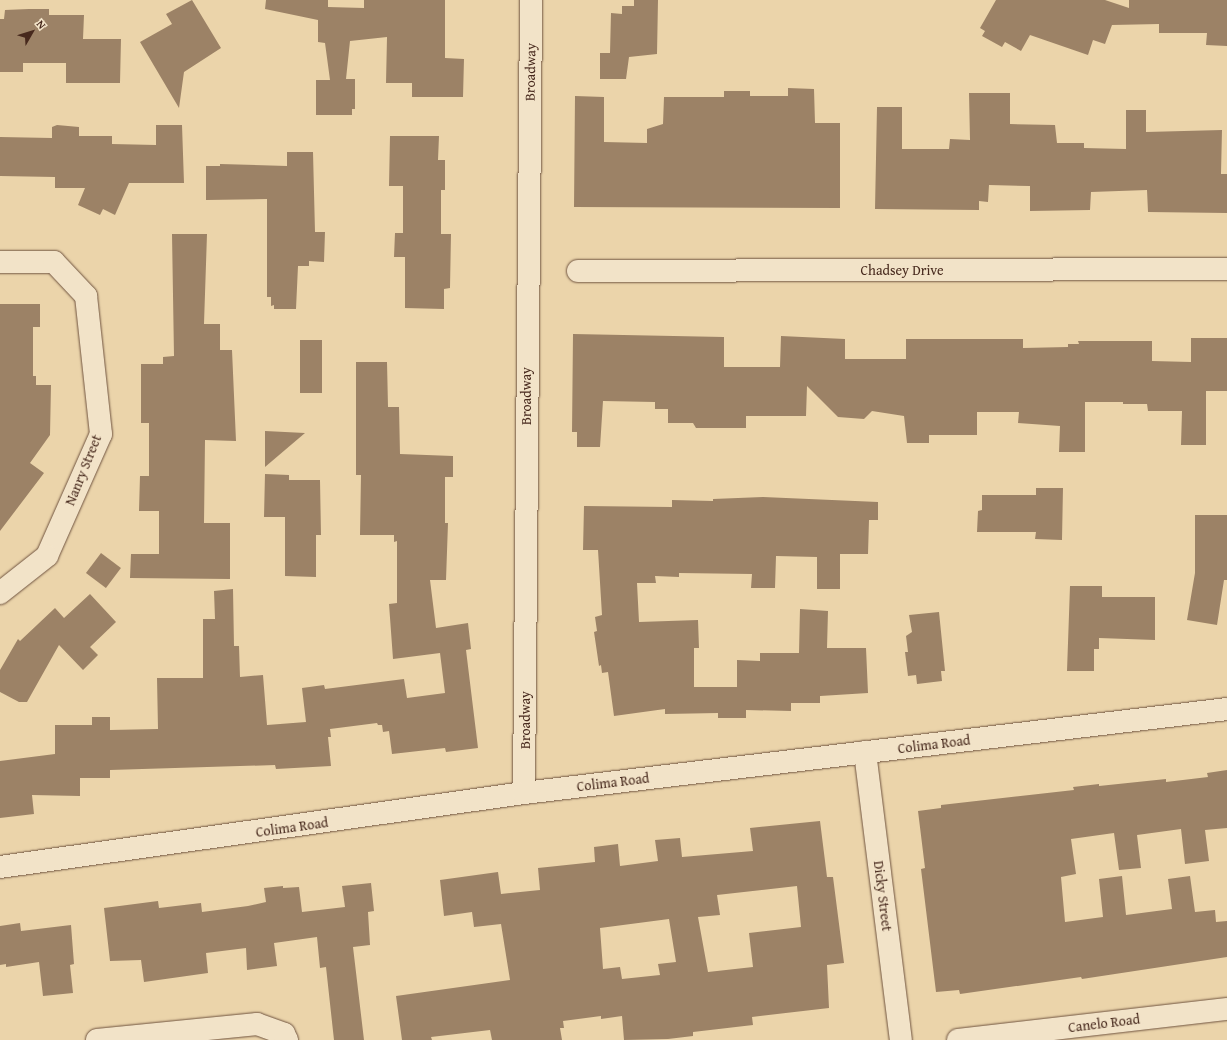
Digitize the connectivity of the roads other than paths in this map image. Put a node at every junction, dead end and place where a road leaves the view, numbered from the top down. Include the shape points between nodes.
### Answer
1 (531, 0) edge
2 (0, 262) edge
3 (1227, 269) edge
4 (578, 271) dead end
5 (0, 593) edge
6 (1227, 709) edge
7 (865, 752) junction
8 (524, 793) junction
9 (0, 867) edge
10 (1227, 1009) edge
11 (97, 1040) edge
12 (287, 1040) edge
13 (901, 1040) edge
14 (958, 1040) edge

1 - 8 street, Broadway
2 - 5 street, Nanry Street via 54,262 86,296 101,434 47,556
3 - 4 street, Chadsey Drive
6 - 7 street, Colima Road
7 - 8 street, Colima Road
7 - 13 street, Dicky Street
8 - 9 street, Colima Road
10 - 14 street, Canelo Road
11 - 12 street via 257,1024 284,1034

